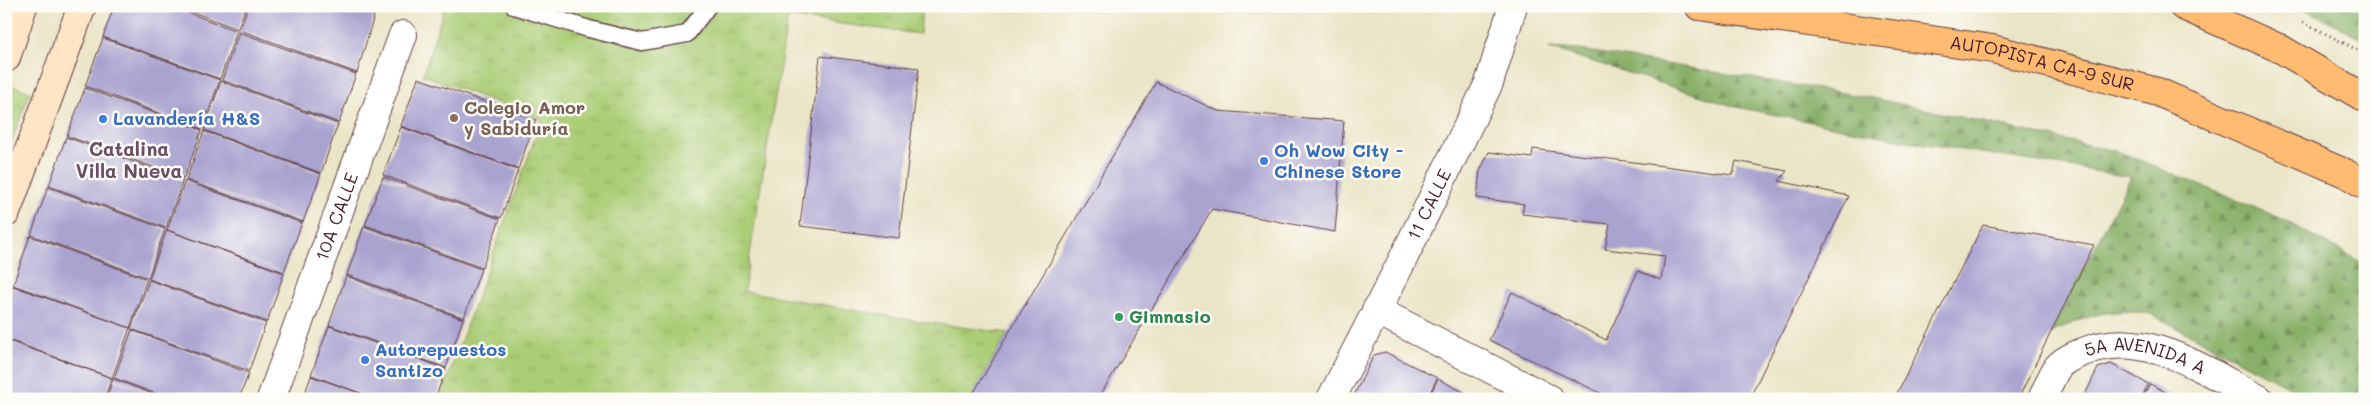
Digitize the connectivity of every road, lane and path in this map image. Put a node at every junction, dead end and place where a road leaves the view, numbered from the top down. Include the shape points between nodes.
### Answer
1 (24, 6) edge
2 (514, 6) edge
3 (708, 6) edge
4 (1513, 6) edge
5 (1699, 6) edge
6 (2183, 6) edge
7 (77, 8) edge
8 (2295, 18) dead end
9 (403, 35) dead end
10 (2365, 54) edge
11 (6, 58) edge
12 (2365, 98) edge
13 (2365, 185) edge
14 (6, 213) edge
15 (1376, 310) junction
16 (271, 399) edge
17 (1331, 399) edge
18 (1549, 399) edge
19 (2042, 399) edge
20 (2259, 399) edge

1 - 11 main road
2 - 3 lane via 642,42 688,34
4 - 15 street, 11 CALLE via 1489,83
5 - 13 highway, AUTOPISTA CA-9 SUR via 1993,49 2158,92 2347,174
6 - 12 highway via 2279,48
7 - 14 main road
8 - 10 path
9 - 16 street, 10A CALLE
15 - 17 street, 11 CALLE
15 - 18 street
19 - 20 street, 5A AVENIDA A via 2058,367 2088,350 2114,345 2144,346 2171,353

